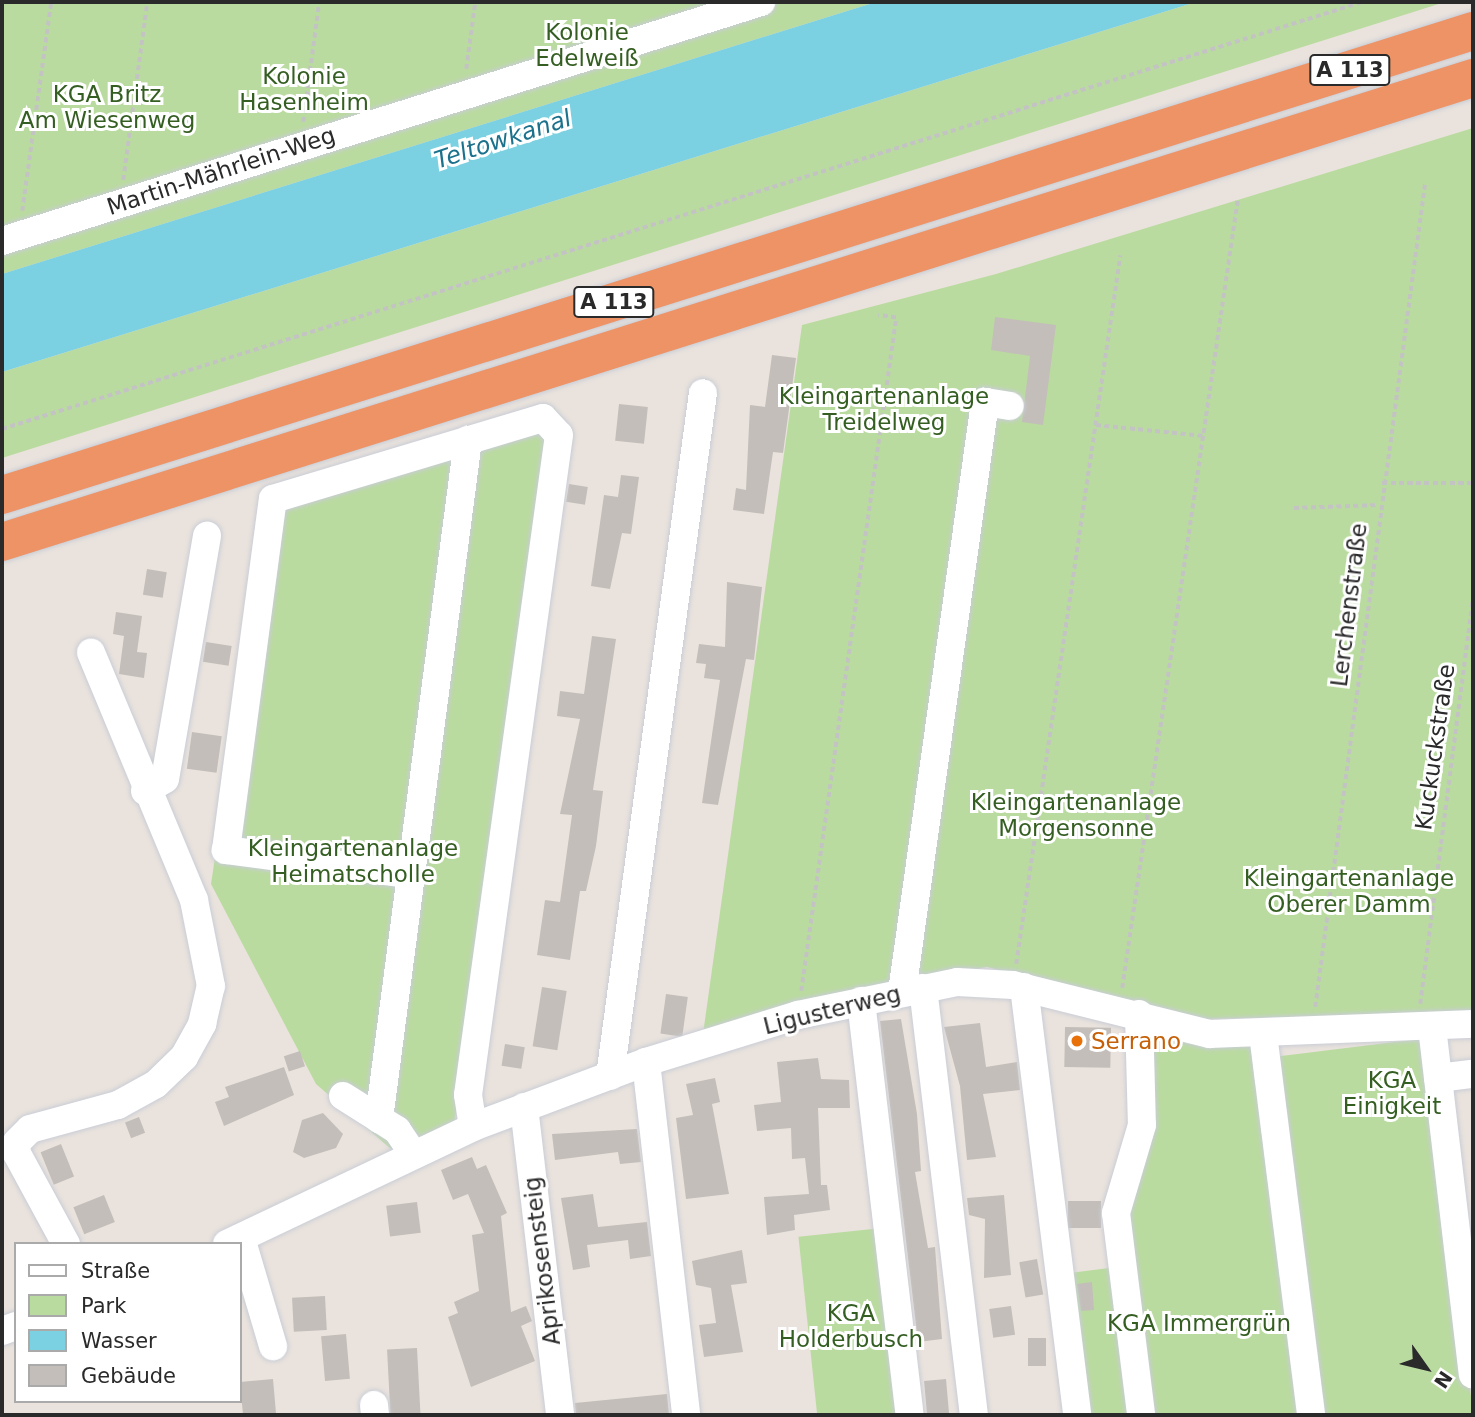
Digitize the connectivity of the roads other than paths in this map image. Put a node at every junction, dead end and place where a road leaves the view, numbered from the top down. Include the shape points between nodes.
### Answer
1 (761, 2) edge
2 (1473, 31) edge
3 (1473, 78) edge
4 (13, 238) edge
5 (703, 393) dead end
6 (1010, 405) dead end
7 (468, 440) junction
8 (2, 495) edge
9 (207, 536) dead end
10 (14, 538) edge
11 (92, 653) dead end
12 (145, 791) junction
13 (408, 874) junction
14 (1018, 986) junction
15 (913, 990) junction
16 (861, 1001) junction
17 (1129, 1012) junction
18 (1473, 1024) edge
19 (1424, 1028) junction
20 (1262, 1034) junction
21 (646, 1062) junction
22 (1473, 1074) edge
23 (610, 1076) junction
24 (1438, 1078) junction
25 (343, 1096) dead end
26 (524, 1107) junction
27 (379, 1119) junction
28 (473, 1127) junction
29 (413, 1153) junction
30 (234, 1241) edge
31 (65, 1242) edge
32 (242, 1263) edge
33 (273, 1346) dead end
34 (1473, 1375) edge
35 (561, 1415) edge
36 (686, 1415) edge
37 (910, 1415) edge
38 (974, 1415) edge
39 (1077, 1415) edge
40 (1141, 1415) edge
41 (1311, 1415) edge

1 - 4 street, Martin-Mährlein-Weg
2 - 8 highway, A 113
3 - 10 highway, A 113
5 - 23 street
6 - 15 street via 985,402
7 - 13 street
7 - 13 street via 274,499 272,513 226,850
7 - 28 street via 543,418 559,435 468,1095
9 - 12 street via 166,779
11 - 12 street
12 - 31 street via 194,900 211,986 202,1024 184,1057 156,1084 118,1104 30,1129 17,1142 16,1152
13 - 27 street
14 - 15 street, Ligusterweg via 978,981
14 - 17 street, Ligusterweg
14 - 39 street
15 - 16 street, Ligusterweg
15 - 38 street
16 - 21 street, Ligusterweg via 798,1015
16 - 37 street
17 - 20 street, Ligusterweg via 1210,1034
17 - 40 street via 1142,1125 1116,1213
18 - 19 street, Ligusterweg
19 - 20 street, Ligusterweg
19 - 24 street
20 - 41 street
21 - 23 street, Ligusterweg
21 - 36 street
22 - 24 street
23 - 26 street, Ligusterweg
24 - 34 street
25 - 27 street
26 - 28 street, Ligusterweg
26 - 35 street, Aprikosensteig
27 - 29 street
28 - 29 street, Ligusterweg
29 - 30 street, Ligusterweg
32 - 33 street

